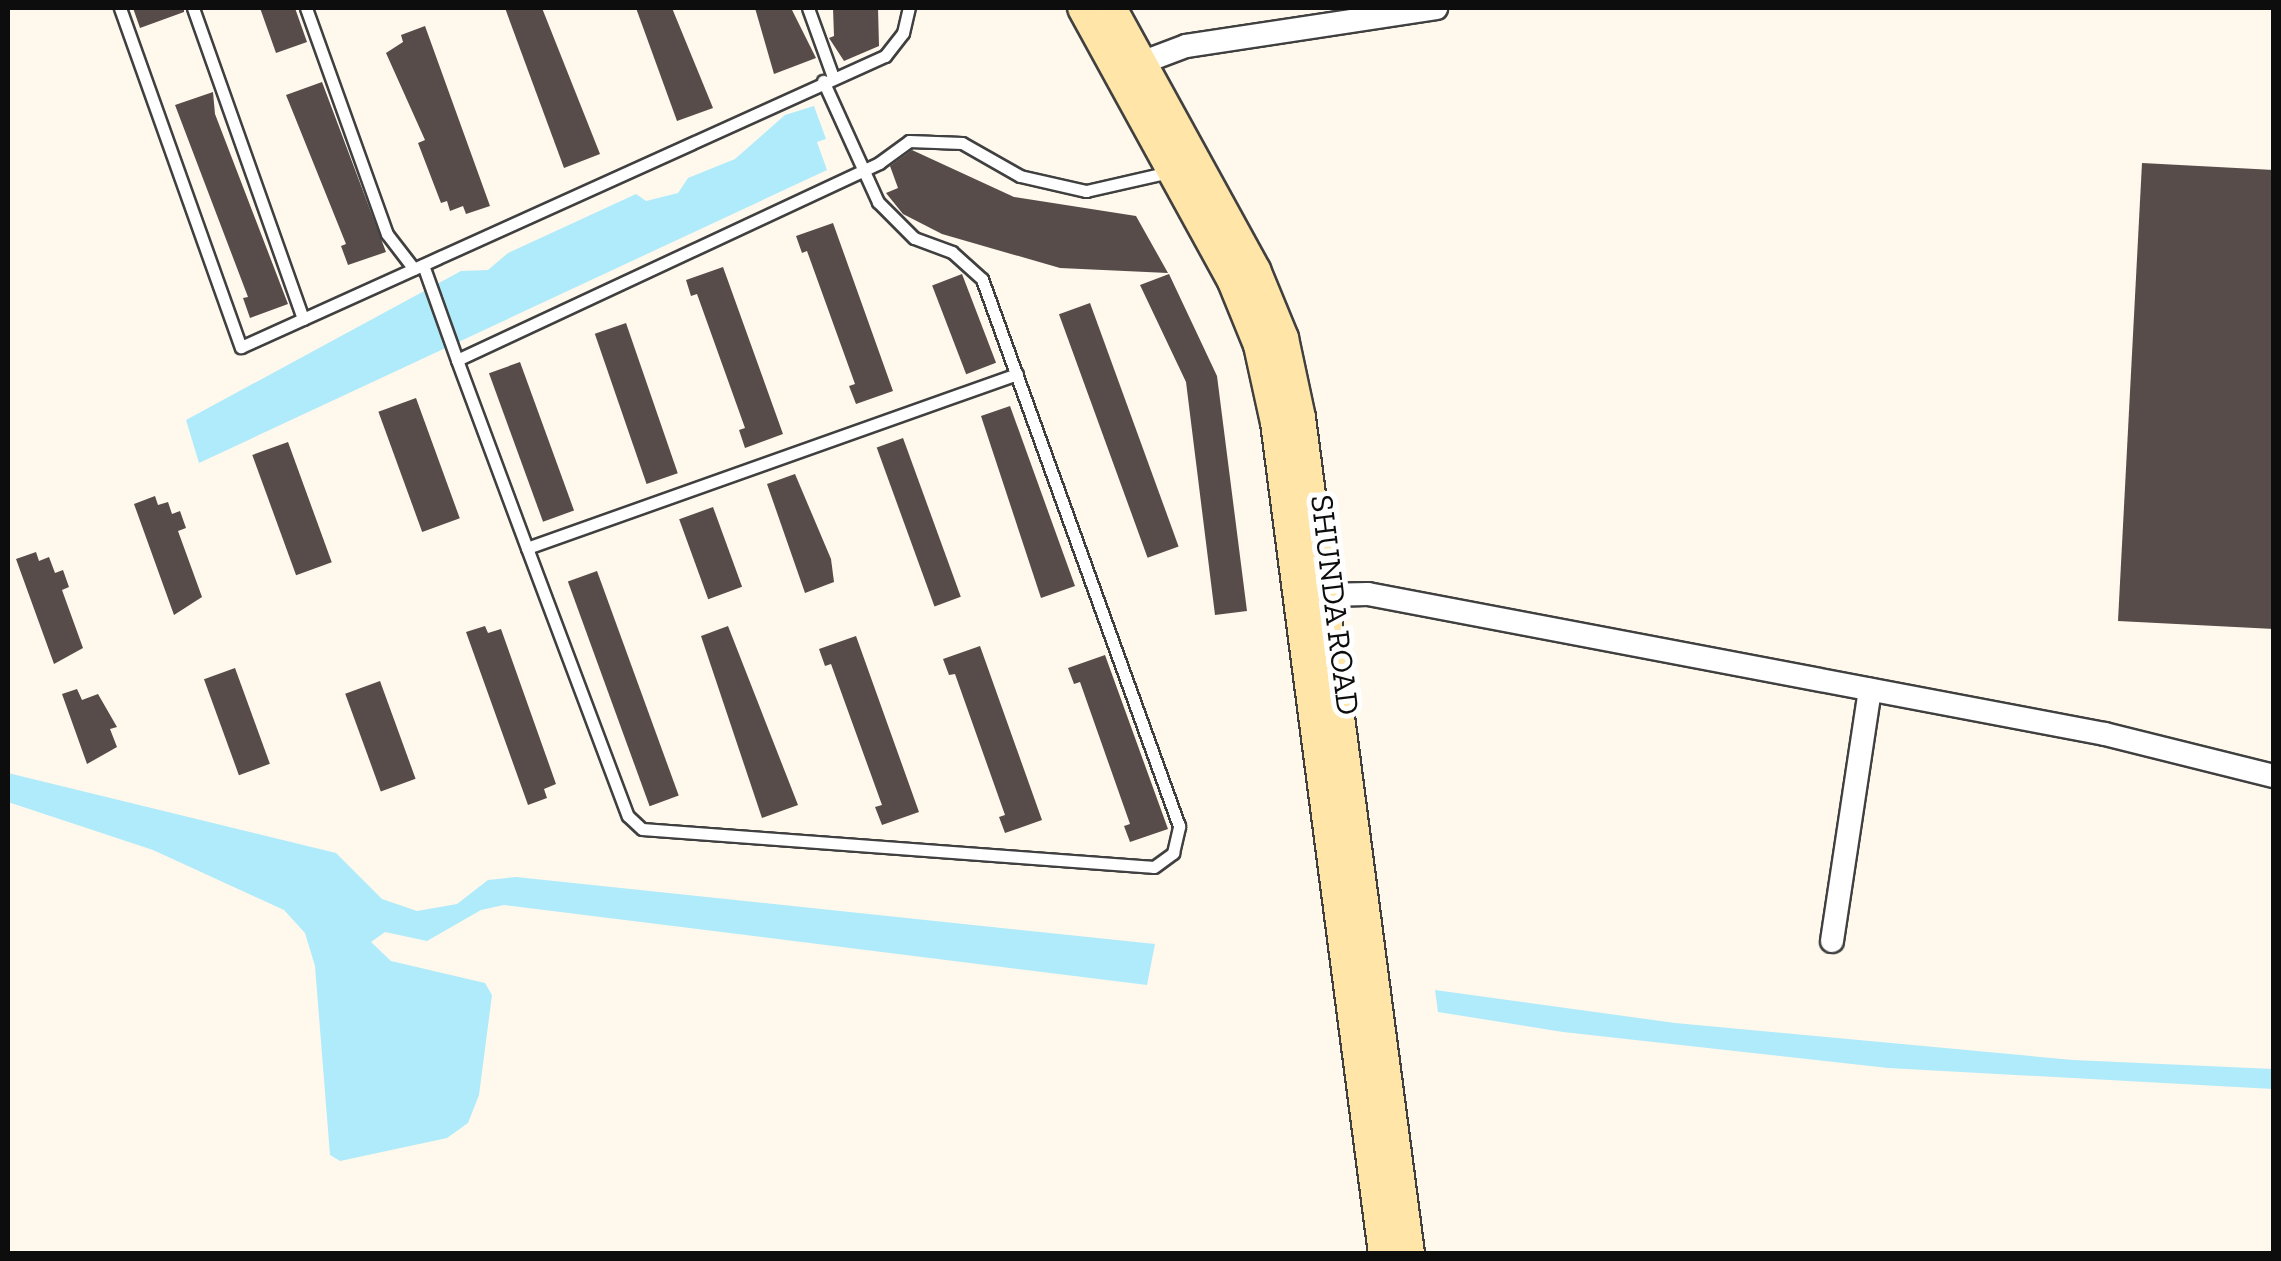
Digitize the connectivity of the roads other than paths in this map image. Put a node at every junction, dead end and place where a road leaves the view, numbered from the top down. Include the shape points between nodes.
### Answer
1 (120, 8) edge
2 (193, 8) edge
3 (306, 8) edge
4 (808, 8) edge
5 (909, 8) edge
6 (1082, 8) edge
7 (1110, 8) edge
8 (1436, 8) edge
9 (1141, 62) junction
10 (828, 79) junction
11 (1172, 170) junction
12 (860, 171) junction
13 (418, 267) junction
14 (302, 319) junction
15 (457, 360) junction
16 (1017, 374) junction
17 (527, 548) junction
18 (1323, 595) junction
19 (1870, 690) junction
20 (2274, 776) edge
21 (1832, 941) dead end
22 (1384, 1254) edge
23 (1409, 1254) edge

1 - 14 lane via 240,347
2 - 14 lane
3 - 13 lane via 387,234
4 - 10 lane
5 - 10 lane via 898,44 886,56
6 - 11 main road, SHUNDA ROAD
7 - 9 main road, SHUNDA ROAD
8 - 9 street via 1186,46
9 - 18 main road, SHUNDA ROAD via 1271,303 1300,418
10 - 12 lane
10 - 13 lane
11 - 12 lane via 1145,182 1086,191 1020,176 942,137 909,141
11 - 22 main road, SHUNDA ROAD via 1249,312 1276,422
12 - 15 lane
12 - 16 lane via 895,222 970,263
13 - 14 lane
13 - 15 lane
15 - 17 lane
16 - 17 lane
16 - 17 lane via 1179,826 1164,864 642,829 628,816
18 - 19 street via 1368,594
18 - 23 main road, SHUNDA ROAD
19 - 20 street via 2105,734
19 - 21 street

